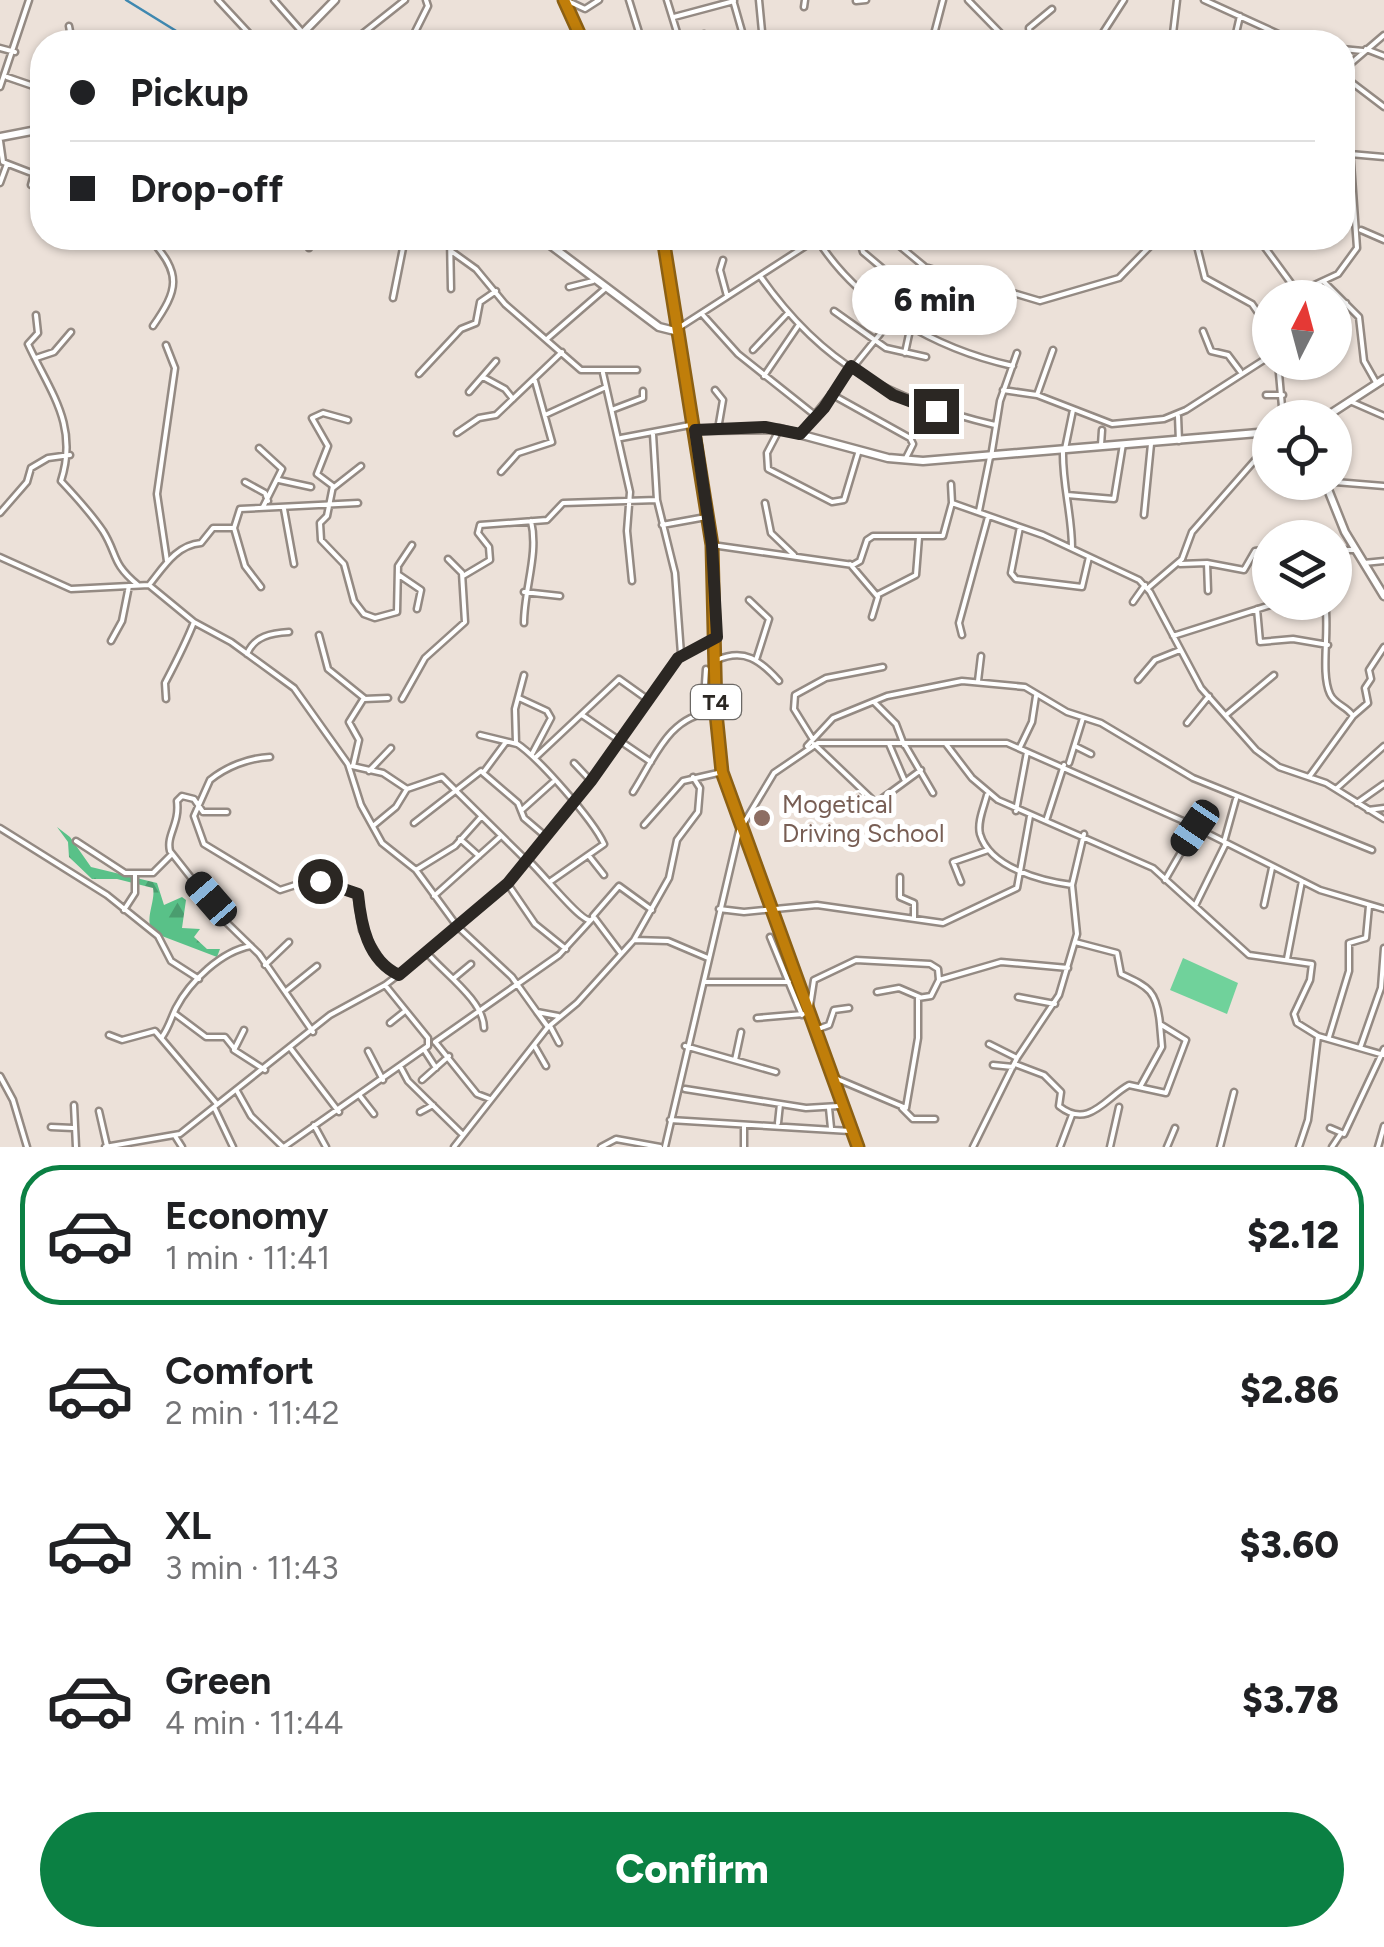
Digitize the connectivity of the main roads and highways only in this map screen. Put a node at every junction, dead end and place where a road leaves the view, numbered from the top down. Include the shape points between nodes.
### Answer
1 (564, 1) edge
2 (577, 30) edge
3 (665, 250) edge
4 (858, 1147) edge

1 - 2 highway
3 - 4 highway, T4 via 712,545 717,660 710,713 722,772 835,1106

